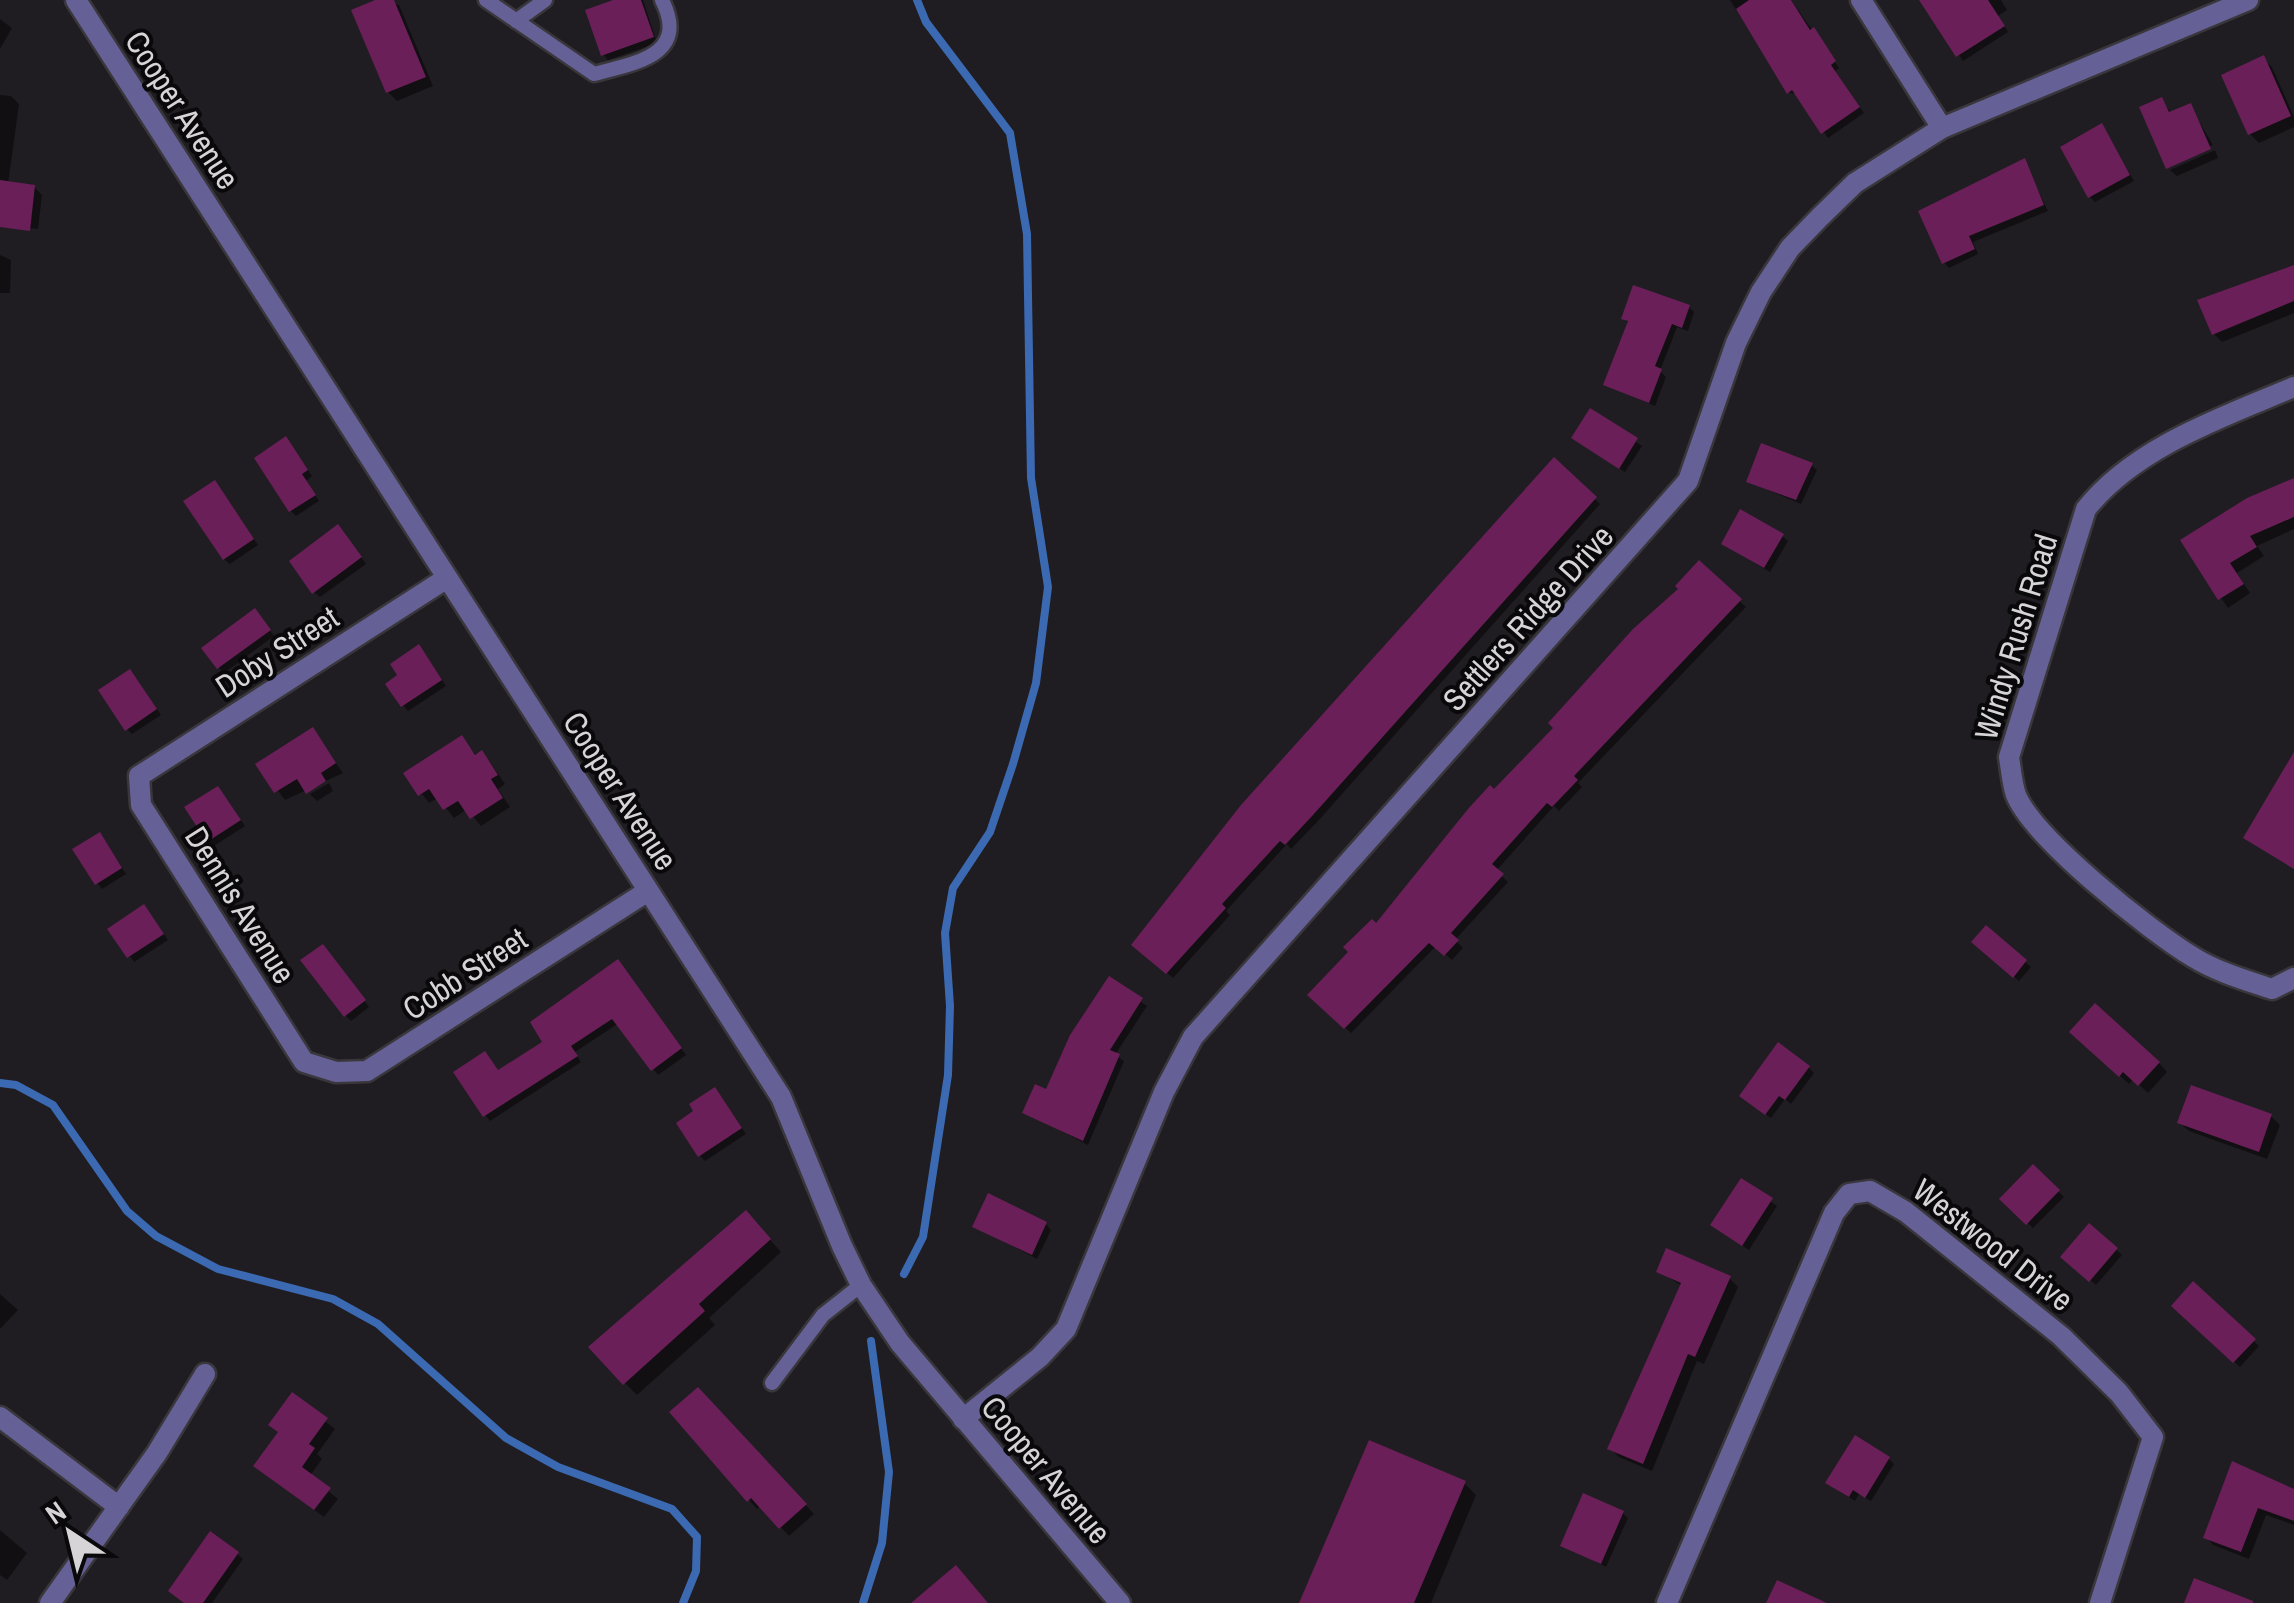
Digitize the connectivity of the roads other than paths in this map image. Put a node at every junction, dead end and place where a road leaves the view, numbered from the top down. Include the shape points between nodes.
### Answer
1 (76, 0) edge
2 (486, 0) edge
3 (545, 0) edge
4 (662, 0) edge
5 (1861, 0) edge
6 (2248, 0) edge
7 (516, 21) junction
8 (1942, 128) junction
9 (2294, 386) edge
10 (447, 578) junction
11 (139, 776) joint
12 (648, 891) junction
13 (2294, 978) edge
14 (304, 1062) joint
15 (861, 1285) junction
16 (205, 1374) dead end
17 (772, 1382) dead end
18 (0, 1417) edge
19 (963, 1419) junction
20 (119, 1507) junction
21 (50, 1603) edge
22 (1120, 1603) edge
23 (1667, 1603) edge
24 (2100, 1603) edge

1 - 10 street, Cooper Avenue
2 - 7 lane
3 - 7 lane
4 - 7 lane via 668,38 652,59 594,74
5 - 8 street
6 - 8 street, Settlers Ridge Drive
8 - 19 street, Settlers Ridge Drive via 1855,183 1790,248 1736,342 1688,481 1184,1049 1066,1329
9 - 13 street, Windy Rush Road via 2137,462 2086,509 2009,757 2016,796 2100,887 2192,957 2231,976 2272,988
10 - 11 street, Doby Street
10 - 12 street, Cooper Avenue
11 - 14 street, Dennis Avenue via 141,805
12 - 14 street, Cobb Street via 367,1070 336,1072
12 - 15 street, Cooper Avenue via 781,1097
15 - 17 lane via 823,1315
15 - 19 street, Cooper Avenue
16 - 20 street
18 - 20 street
19 - 22 street, Cooper Avenue
20 - 21 street
23 - 24 street, Westwood Drive via 1834,1212 1848,1194 1870,1191 2062,1336 2154,1438

